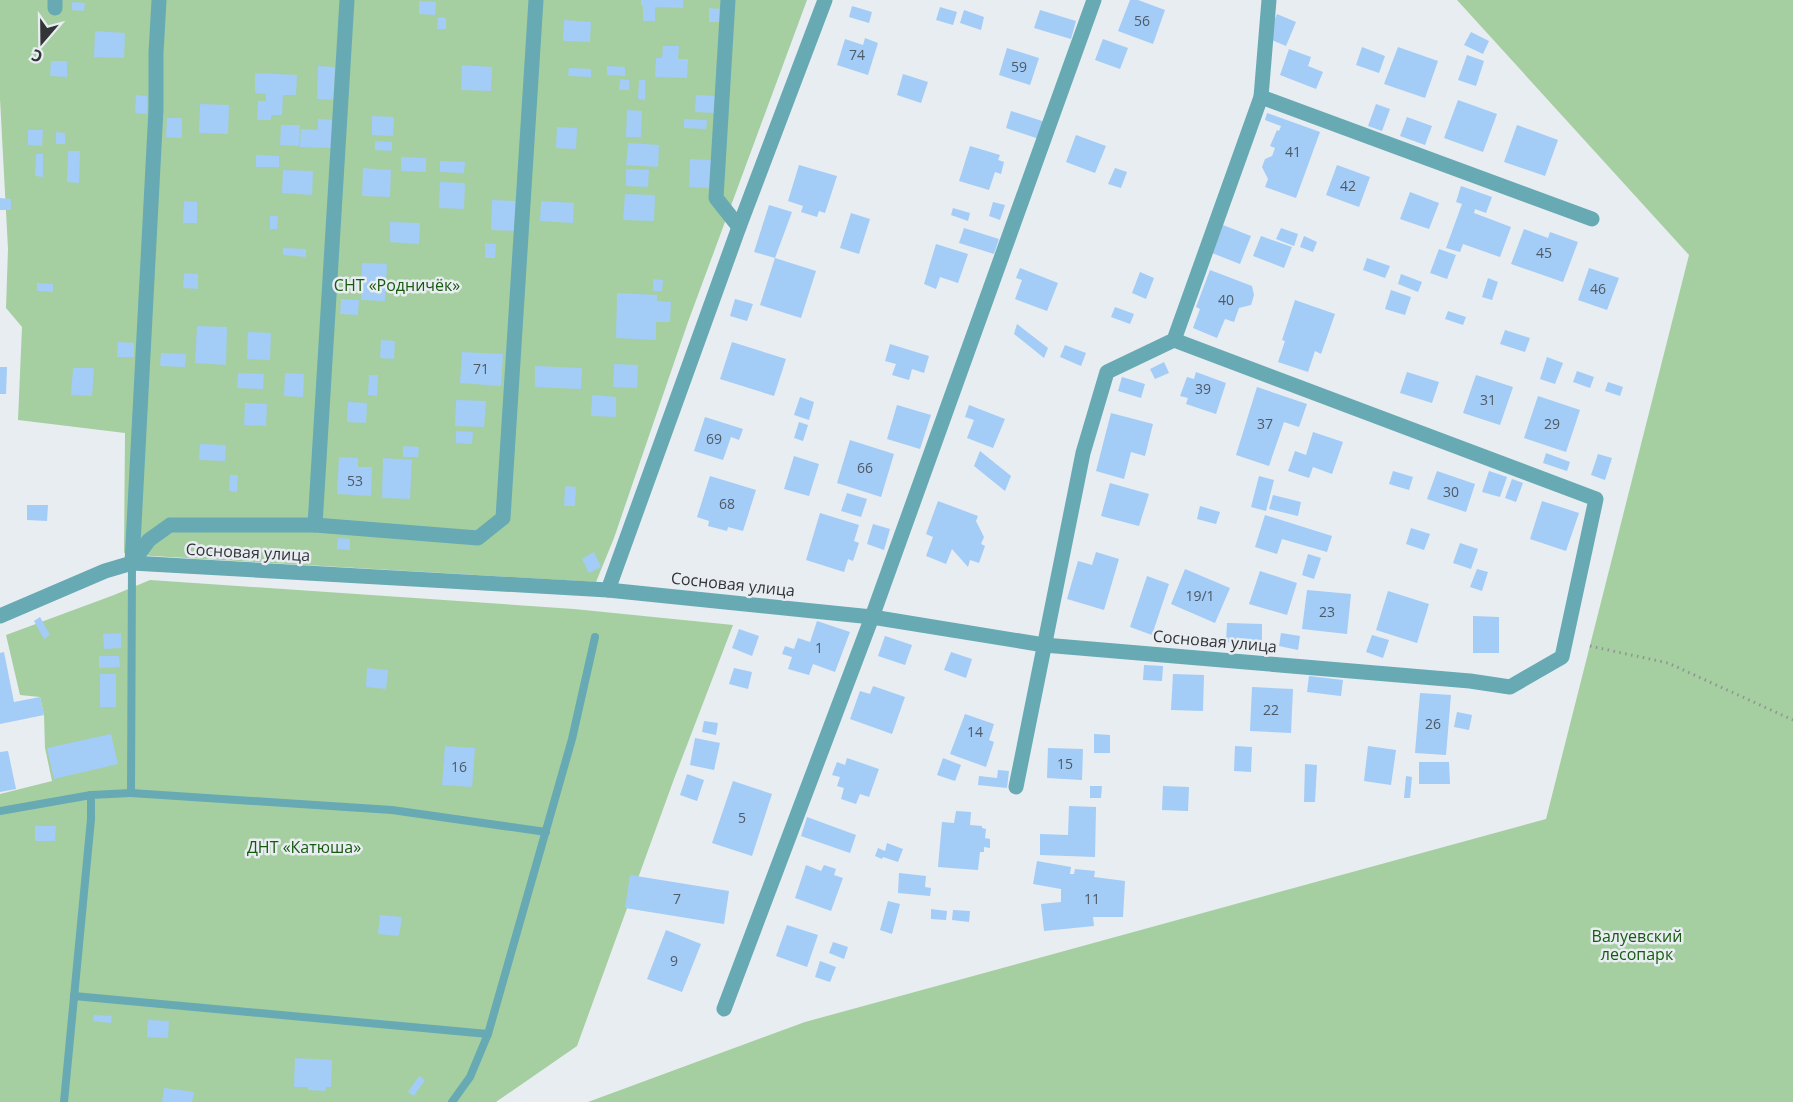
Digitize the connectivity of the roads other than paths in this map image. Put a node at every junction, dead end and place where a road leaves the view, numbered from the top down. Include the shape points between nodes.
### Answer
1 (159, 0) edge
2 (347, 0) edge
3 (536, 0) edge
4 (728, 0) edge
5 (825, 0) edge
6 (1094, 0) edge
7 (1269, 0) edge
8 (1261, 97) junction
9 (1592, 219) dead end
10 (739, 227) junction
11 (1174, 340) junction
12 (315, 525) junction
13 (132, 563) junction
14 (608, 590) junction
15 (0, 616) edge
16 (872, 617) junction
17 (595, 637) dead end
18 (1044, 645) junction
19 (1016, 787) dead end
20 (131, 793) junction
21 (91, 795) junction
22 (0, 811) edge
23 (546, 832) junction
24 (74, 996) junction
25 (723, 1009) dead end
26 (488, 1034) junction
27 (64, 1102) edge
28 (452, 1102) edge

1 - 13 street
2 - 12 street
3 - 12 street via 503,518 478,538
4 - 10 street via 716,198
5 - 10 street
6 - 16 street
7 - 8 street
8 - 9 street
8 - 11 street
10 - 14 street
11 - 18 street via 1107,372 1083,453
11 - 18 street, Сосновая улица via 1596,499 1562,657 1510,687
12 - 13 street via 170,525 149,540
13 - 14 street, Сосновая улица
13 - 15 street, Сосновая улица
13 - 20 lane
14 - 16 street, Сосновая улица
16 - 18 street, Сосновая улица
16 - 25 street
17 - 23 lane
18 - 19 street
20 - 21 lane
20 - 23 lane via 392,810
21 - 22 lane
21 - 24 lane
23 - 26 lane
24 - 26 lane
24 - 27 lane
26 - 28 lane via 470,1077

